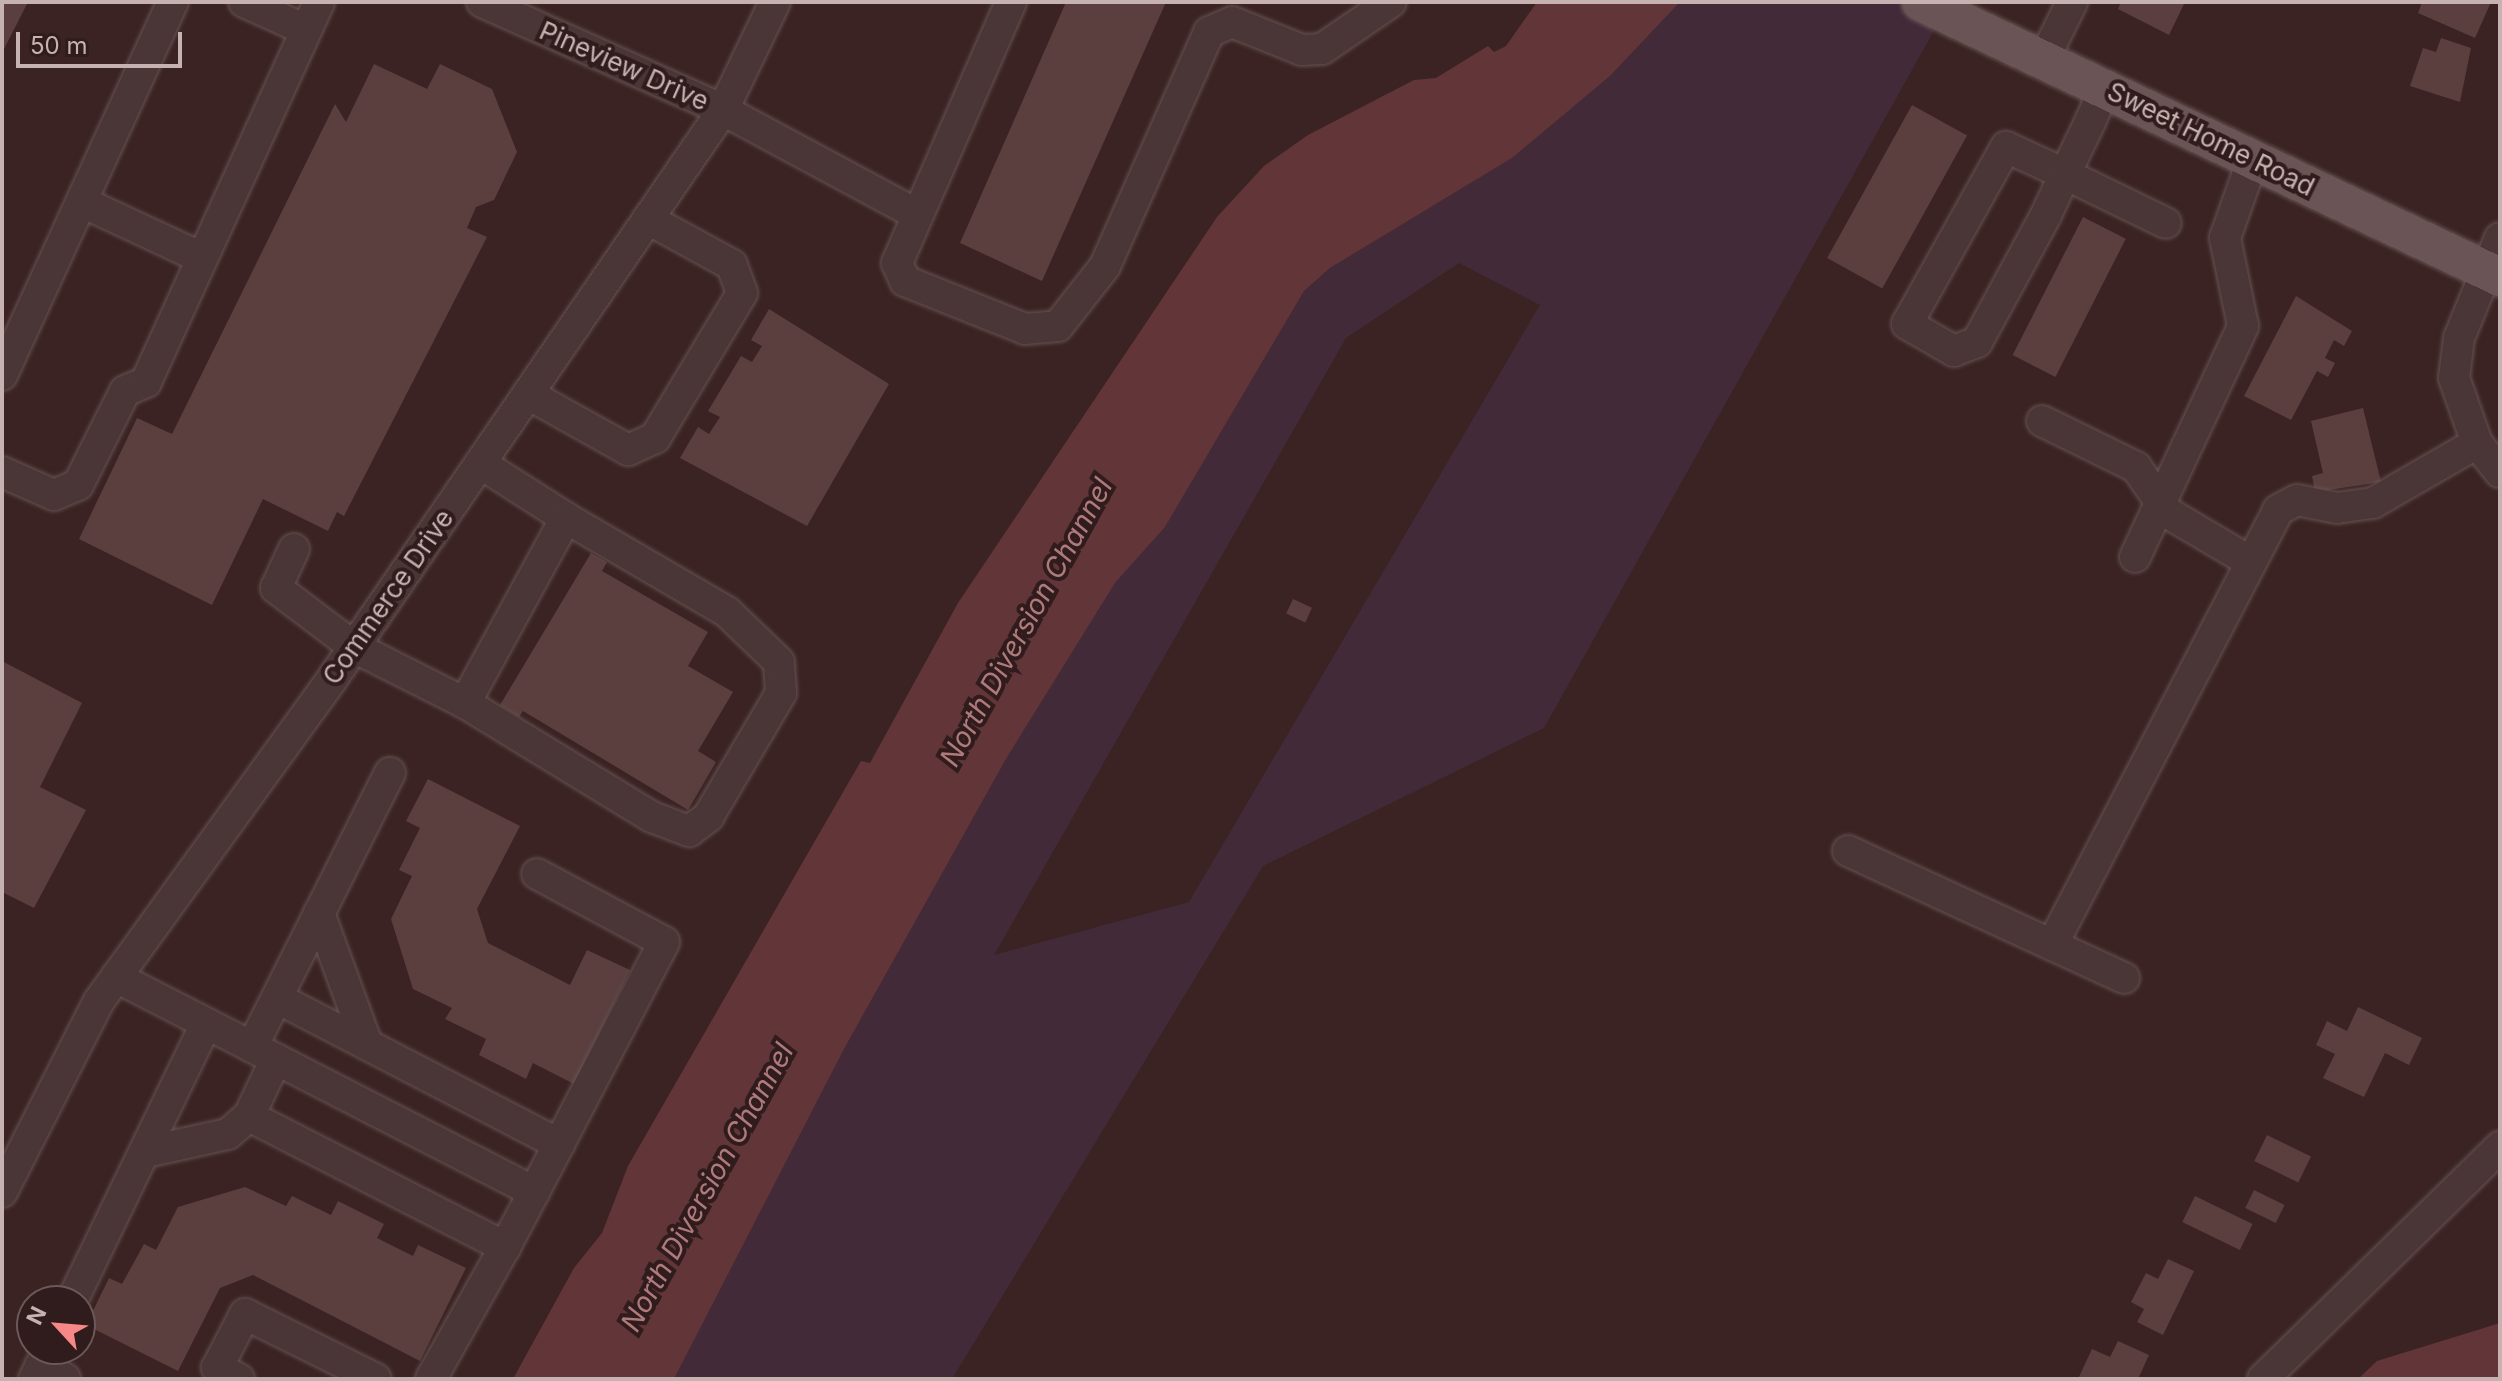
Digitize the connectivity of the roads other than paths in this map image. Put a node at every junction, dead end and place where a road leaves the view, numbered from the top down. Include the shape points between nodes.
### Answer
1 (173, 2) edge
2 (244, 2) edge
3 (319, 2) edge
4 (482, 2) edge
5 (775, 2) edge
6 (1011, 2) edge
7 (1391, 2) edge
8 (1921, 2) edge
9 (2072, 2) edge
10 (306, 30) junction
11 (2044, 59) junction
12 (2105, 88) junction
13 (723, 110) junction
14 (2253, 159) junction
15 (2065, 174) junction
16 (82, 202) junction
17 (918, 215) junction
18 (648, 219) junction
19 (2166, 223) dead end
20 (202, 258) junction
21 (2496, 262) edge
22 (2, 375) edge
23 (528, 394) junction
24 (2042, 421) dead end
25 (2477, 443) junction
26 (480, 463) junction
27 (2, 472) edge
28 (2500, 472) edge
29 (2158, 493) junction
30 (566, 518) junction
31 (294, 549) dead end
32 (2135, 557) dead end
33 (2247, 560) junction
34 (354, 647) junction
35 (465, 703) junction
36 (390, 773) dead end
37 (1848, 851) dead end
38 (537, 874) dead end
39 (319, 913) junction
40 (2052, 945) junction
41 (116, 977) junction
42 (2124, 978) dead end
43 (277, 998) junction
44 (206, 1024) junction
45 (367, 1044) junction
46 (264, 1053) junction
47 (249, 1116) junction
48 (559, 1144) junction
49 (2500, 1147) edge
50 (146, 1152) junction
51 (2, 1192) edge
52 (534, 1192) junction
53 (505, 1247) junction
54 (80, 1285) edge
55 (239, 1379) edge
56 (376, 1379) edge
57 (431, 1379) edge
58 (2263, 1379) edge

1 - 16 street
2 - 10 street
3 - 10 street
4 - 13 street, Pineview Drive
5 - 13 street, Commerce Drive
6 - 17 street
7 - 17 street via 1322,49 1302,50 1232,22 1209,32 1105,266 1058,326 1025,329 905,281 897,263
8 - 11 main road, Sweet Home Road
9 - 11 street
10 - 20 street
11 - 12 main road, Sweet Home Road
12 - 14 main road, Sweet Home Road
12 - 15 street
13 - 17 street, Pineview Drive
13 - 18 street, Commerce Drive
14 - 21 main road, Sweet Home Road
14 - 29 street via 2225,238 2243,326
15 - 15 street via 1977,342 1954,351 1907,324 2006,147
15 - 19 street
16 - 20 street
16 - 22 street
18 - 23 street, Commerce Drive
18 - 23 street via 732,265 742,278 742,293 655,438 628,450
20 - 27 street via 146,382 125,391 78,485 54,495
21 - 25 street via 2459,338 2454,378
23 - 26 street, Commerce Drive
24 - 29 street via 2136,467
25 - 28 street
25 - 33 street via 2373,503 2337,508 2297,500 2278,510
26 - 30 street
26 - 34 street, Commerce Drive
29 - 32 street
29 - 33 street via 2180,523
30 - 35 street
30 - 35 street via 727,612 779,662 781,693 708,817 689,831 652,817
31 - 34 street via 276,588
33 - 40 street
34 - 35 street
34 - 41 street, Commerce Drive
36 - 39 street
37 - 40 street
38 - 48 street via 664,942
39 - 43 street
39 - 45 street
40 - 42 street
41 - 44 street
41 - 51 street, Commerce Drive
43 - 45 street
43 - 46 street
44 - 46 street
44 - 50 street
45 - 48 street
46 - 47 street
46 - 52 street
47 - 50 street via 228,1134
47 - 53 street
48 - 52 street
49 - 58 street
50 - 54 street
52 - 53 street
53 - 57 street
55 - 56 street via 217,1368 245,1314

